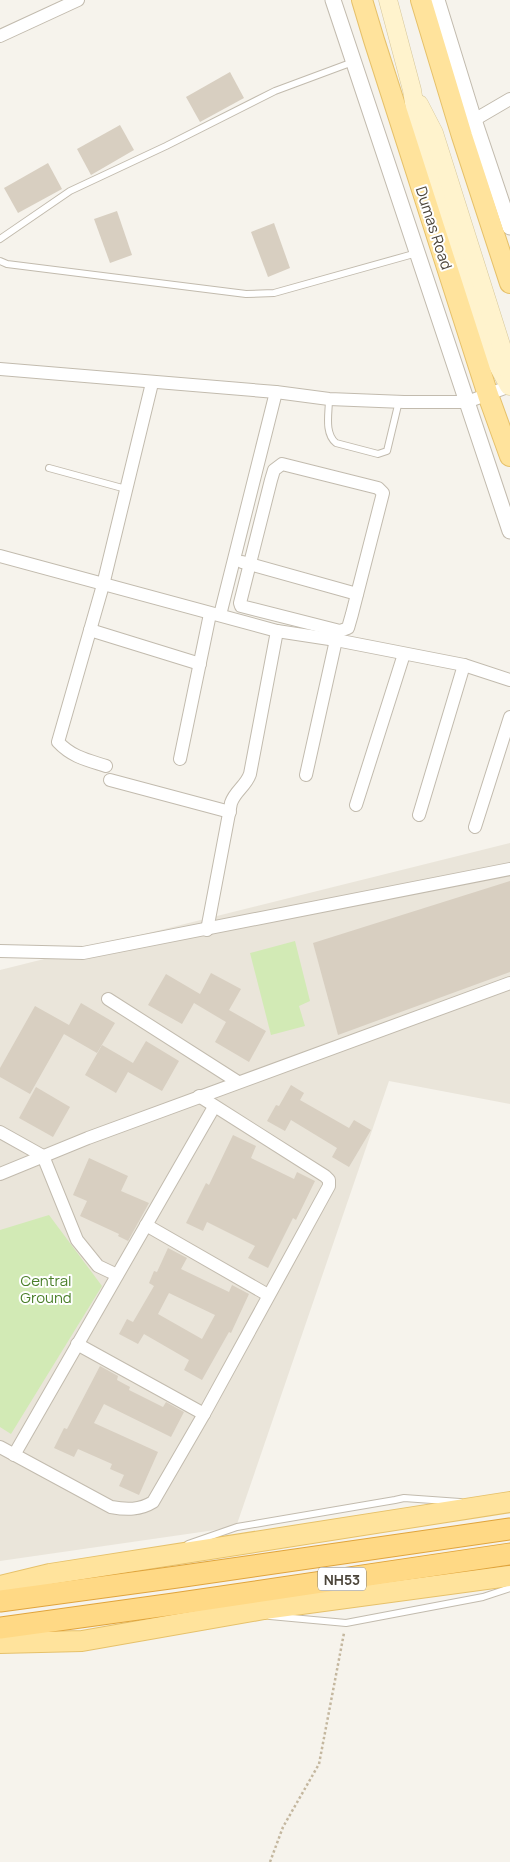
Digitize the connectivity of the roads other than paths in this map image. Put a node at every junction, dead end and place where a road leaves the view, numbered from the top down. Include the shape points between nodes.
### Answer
1 (78, 0) edge
2 (333, 0) edge
3 (362, 0) edge
4 (388, 0) edge
5 (421, 0) edge
6 (437, 0) edge
7 (0, 36) edge
8 (354, 61) junction
9 (510, 99) edge
10 (474, 120) junction
11 (510, 227) edge
12 (0, 239) edge
13 (418, 253) junction
14 (0, 261) edge
15 (510, 283) edge
16 (0, 369) edge
17 (152, 383) junction
18 (510, 387) edge
19 (276, 392) junction
20 (488, 395) junction
21 (329, 399) junction
22 (399, 401) junction
23 (467, 402) junction
24 (510, 456) edge
25 (258, 462) junction
26 (277, 467) junction
27 (48, 468) dead end
28 (126, 490) junction
29 (510, 532) edge
30 (0, 556) edge
31 (234, 560) junction
32 (249, 564) junction
33 (103, 585) junction
34 (357, 594) junction
35 (215, 614) junction
36 (90, 630) junction
37 (278, 632) junction
38 (336, 640) junction
39 (404, 654) junction
40 (200, 664) junction
41 (464, 665) junction
42 (510, 680) edge
43 (510, 717) edge
44 (180, 759) dead end
45 (106, 766) dead end
46 (306, 775) dead end
47 (110, 780) dead end
48 (356, 805) dead end
49 (230, 812) junction
50 (419, 815) dead end
51 (475, 827) dead end
52 (510, 869) edge
53 (206, 930) junction
54 (0, 951) edge
55 (510, 983) edge
56 (108, 999) dead end
57 (238, 1082) junction
58 (199, 1096) junction
59 (214, 1106) junction
60 (0, 1132) edge
61 (43, 1156) junction
62 (0, 1174) edge
63 (146, 1225) junction
64 (117, 1275) junction
65 (268, 1295) junction
66 (77, 1344) junction
67 (204, 1414) junction
68 (0, 1447) edge
69 (14, 1455) junction
70 (503, 1503) edge
71 (510, 1529) edge
72 (510, 1554) edge
73 (510, 1576) edge
74 (0, 1586) edge
75 (510, 1588) edge
76 (0, 1601) edge
77 (238, 1614) junction
78 (0, 1628) edge
79 (0, 1643) edge

1 - 7 street
2 - 8 street
3 - 20 main road, Dumas Road
4 - 18 main road via 412,90 419,135 489,350
5 - 15 main road
6 - 10 street
8 - 12 lane via 274,91 70,191
8 - 13 street
9 - 10 street
10 - 11 street
13 - 14 lane via 274,293 246,294
13 - 23 street
16 - 17 street
17 - 19 street
17 - 28 street
18 - 20 street
19 - 21 street
19 - 25 street
20 - 23 street
20 - 24 main road, Dumas Road
21 - 22 street
21 - 22 lane via 328,434 331,439 378,454 387,452
22 - 23 street
23 - 29 street
25 - 26 street
25 - 31 street
26 - 32 street
26 - 34 street via 288,465 382,490 383,497
27 - 28 lane
28 - 33 street
30 - 33 street
31 - 32 street
31 - 35 street
32 - 34 street
32 - 34 street via 240,603 243,608 340,632 348,628
33 - 35 street
33 - 36 street
35 - 37 street
35 - 40 street
36 - 40 street
36 - 45 street via 58,742 75,756
37 - 38 street
37 - 49 street via 250,774 248,781 234,795
38 - 39 street
38 - 46 street
39 - 41 street
39 - 48 street
40 - 44 street
41 - 42 street
41 - 50 street
43 - 51 street
47 - 49 street
49 - 53 street
52 - 53 street
53 - 54 street via 83,953
55 - 57 street
56 - 57 street
57 - 58 street
58 - 59 street
58 - 61 street
59 - 63 street
59 - 65 street via 329,1180 329,1186
60 - 61 street
61 - 62 street
61 - 64 street via 78,1240 98,1266
63 - 64 street
63 - 65 street
64 - 66 street
65 - 67 street
66 - 67 street
66 - 69 street
67 - 69 street via 153,1502 144,1507 111,1508
68 - 69 street
70 - 74 main road via 50,1574
71 - 76 highway, NH53
72 - 78 highway, NH53
73 - 77 main road
75 - 77 lane via 483,1597 346,1623
77 - 79 main road via 82,1641

